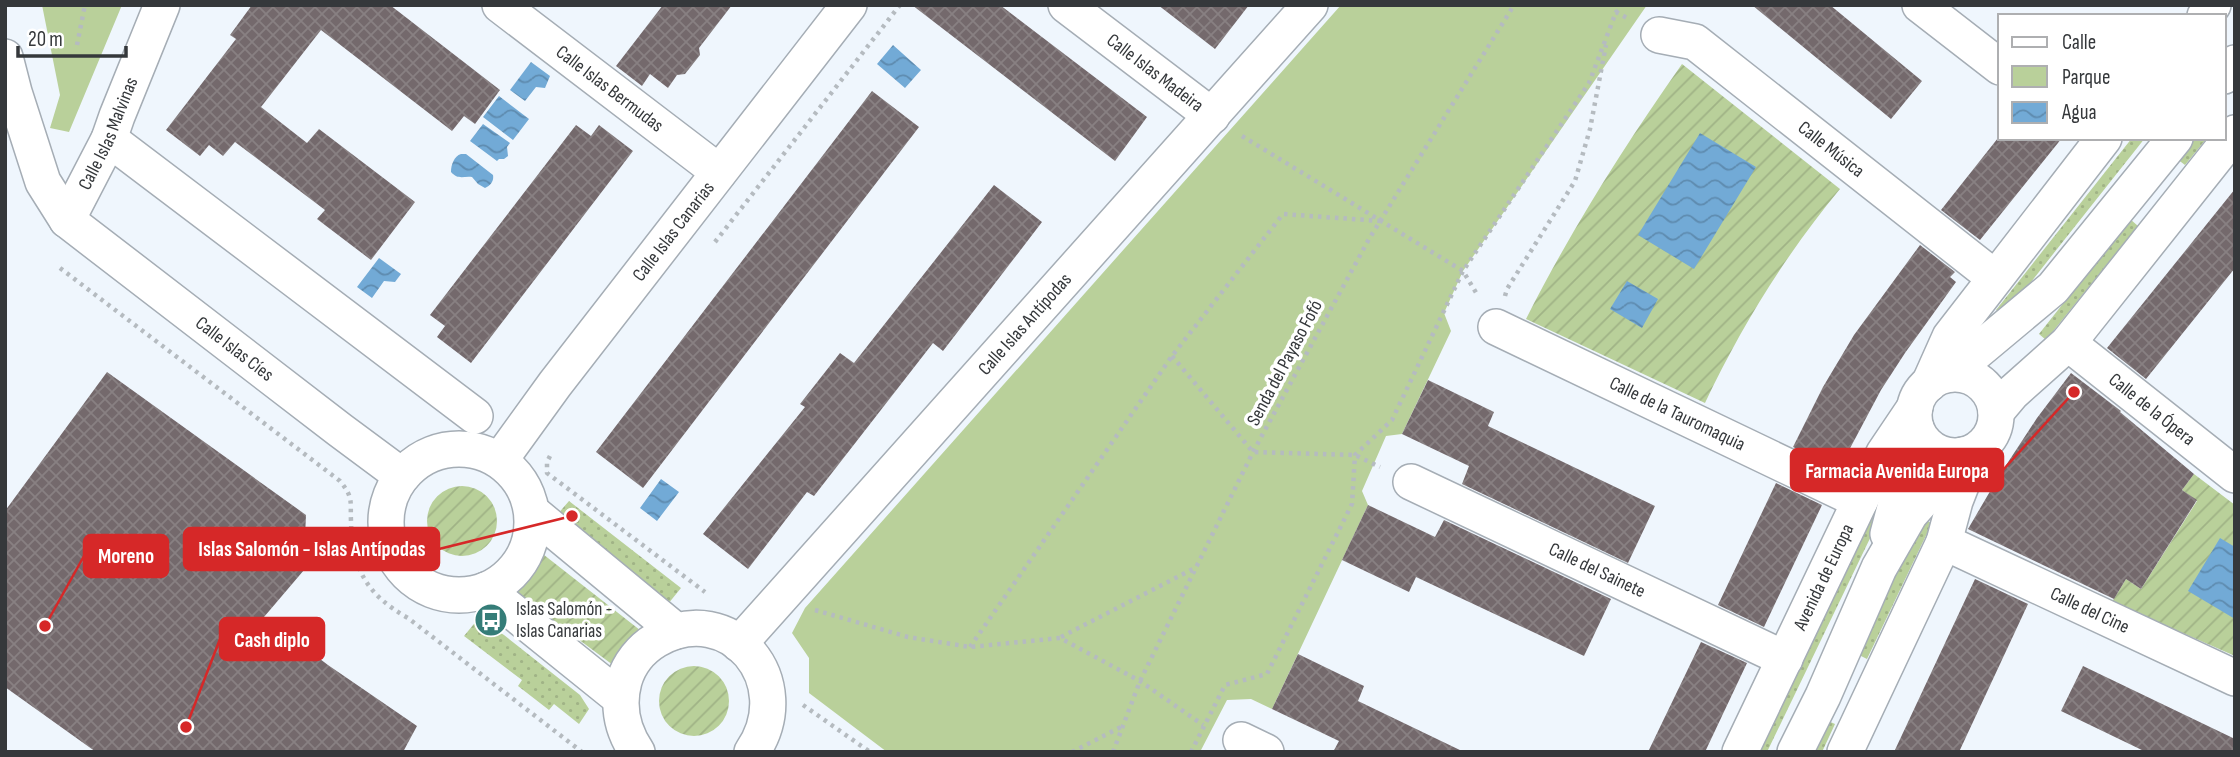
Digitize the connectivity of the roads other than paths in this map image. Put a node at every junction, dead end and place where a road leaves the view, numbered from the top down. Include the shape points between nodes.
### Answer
1 (162, 5) edge
2 (500, 5) edge
3 (849, 5) edge
4 (1066, 5) edge
5 (1310, 5) edge
6 (1920, 5) edge
7 (1659, 36) dead end
8 (5, 57) edge
9 (1998, 65) edge
10 (1212, 116) junction
11 (5, 117) edge
12 (2235, 133) edge
13 (109, 139) junction
14 (2098, 140) edge
15 (2166, 150) edge
16 (719, 172) junction
17 (43, 182) junction
18 (67, 220) junction
19 (2162, 222) junction
20 (1996, 278) junction
21 (2053, 288) junction
22 (1496, 327) road end
23 (2068, 343) junction
24 (1928, 398) junction
25 (1995, 408) junction
26 (475, 416) dead end
27 (1969, 454) junction
28 (500, 460) junction
29 (2235, 475) edge
30 (402, 476) junction
31 (1411, 482) road end
32 (1860, 501) junction
33 (532, 512) junction
34 (1944, 542) junction
35 (1879, 568) junction
36 (486, 590) junction
37 (676, 631) junction
38 (746, 636) junction
39 (1785, 659) junction
40 (1880, 676) junction
41 (2235, 678) edge
42 (1823, 696) junction
43 (620, 698) junction
44 (761, 748) edge
45 (637, 752) edge
46 (1740, 752) edge
47 (1795, 752) edge
48 (1845, 752) edge

1 - 13 street, Calle Islas Malvinas
2 - 16 street, Calle Islas Bermudas
3 - 16 street, Calle Islas Canarias
4 - 10 street, Calle Islas Madeira
5 - 10 street, Calle Islas Antípodas
6 - 9 street
7 - 20 street, Calle Música via 1695,42
8 - 17 street
10 - 38 street, Calle Islas Antípodas
11 - 17 street via 13,138
12 - 19 street
13 - 18 street, Calle Islas Malvinas
13 - 26 street
14 - 20 street, Avenida de Europa
15 - 19 street, Avenida de Europa
15 - 21 street, Avenida de Europa
16 - 28 street, Calle Islas Canarias
17 - 18 street
18 - 30 street, Calle Islas Cíes
19 - 23 street
20 - 24 street, Avenida de Europa via 1950,337
21 - 24 street, Avenida de Europa
21 - 25 street, Avenida de Europa via 2018,346
22 - 32 street, Calle de la Tauromaquia
23 - 25 street
23 - 29 street, Calle de la Ópera
24 - 25 street via 1962,375 1990,394
24 - 27 street via 1926,444 1951,456
24 - 32 street, Avenida de Europa via 1884,453
24 - 35 street, Avenida de Europa
25 - 27 street via 1991,435
27 - 34 street
27 - 35 street, Avenida de Europa via 1910,514
28 - 30 street via 472,449 452,448 430,454
28 - 33 street via 520,480
30 - 36 street via 392,492 386,524 391,548 404,570 437,592 466,595
31 - 39 street, Calle del Sainete
32 - 39 street, Avenida de Europa
33 - 36 street via 532,531 523,558 509,576
33 - 37 street
34 - 40 street
34 - 41 street, Calle del Cine
35 - 42 street, Avenida de Europa
36 - 43 street
37 - 38 street
37 - 43 street via 648,645 633,661
38 - 44 street via 766,684 768,715
39 - 46 street, Avenida de Europa
40 - 42 street
40 - 48 street
42 - 47 street, Avenida de Europa
43 - 45 street via 624,729

